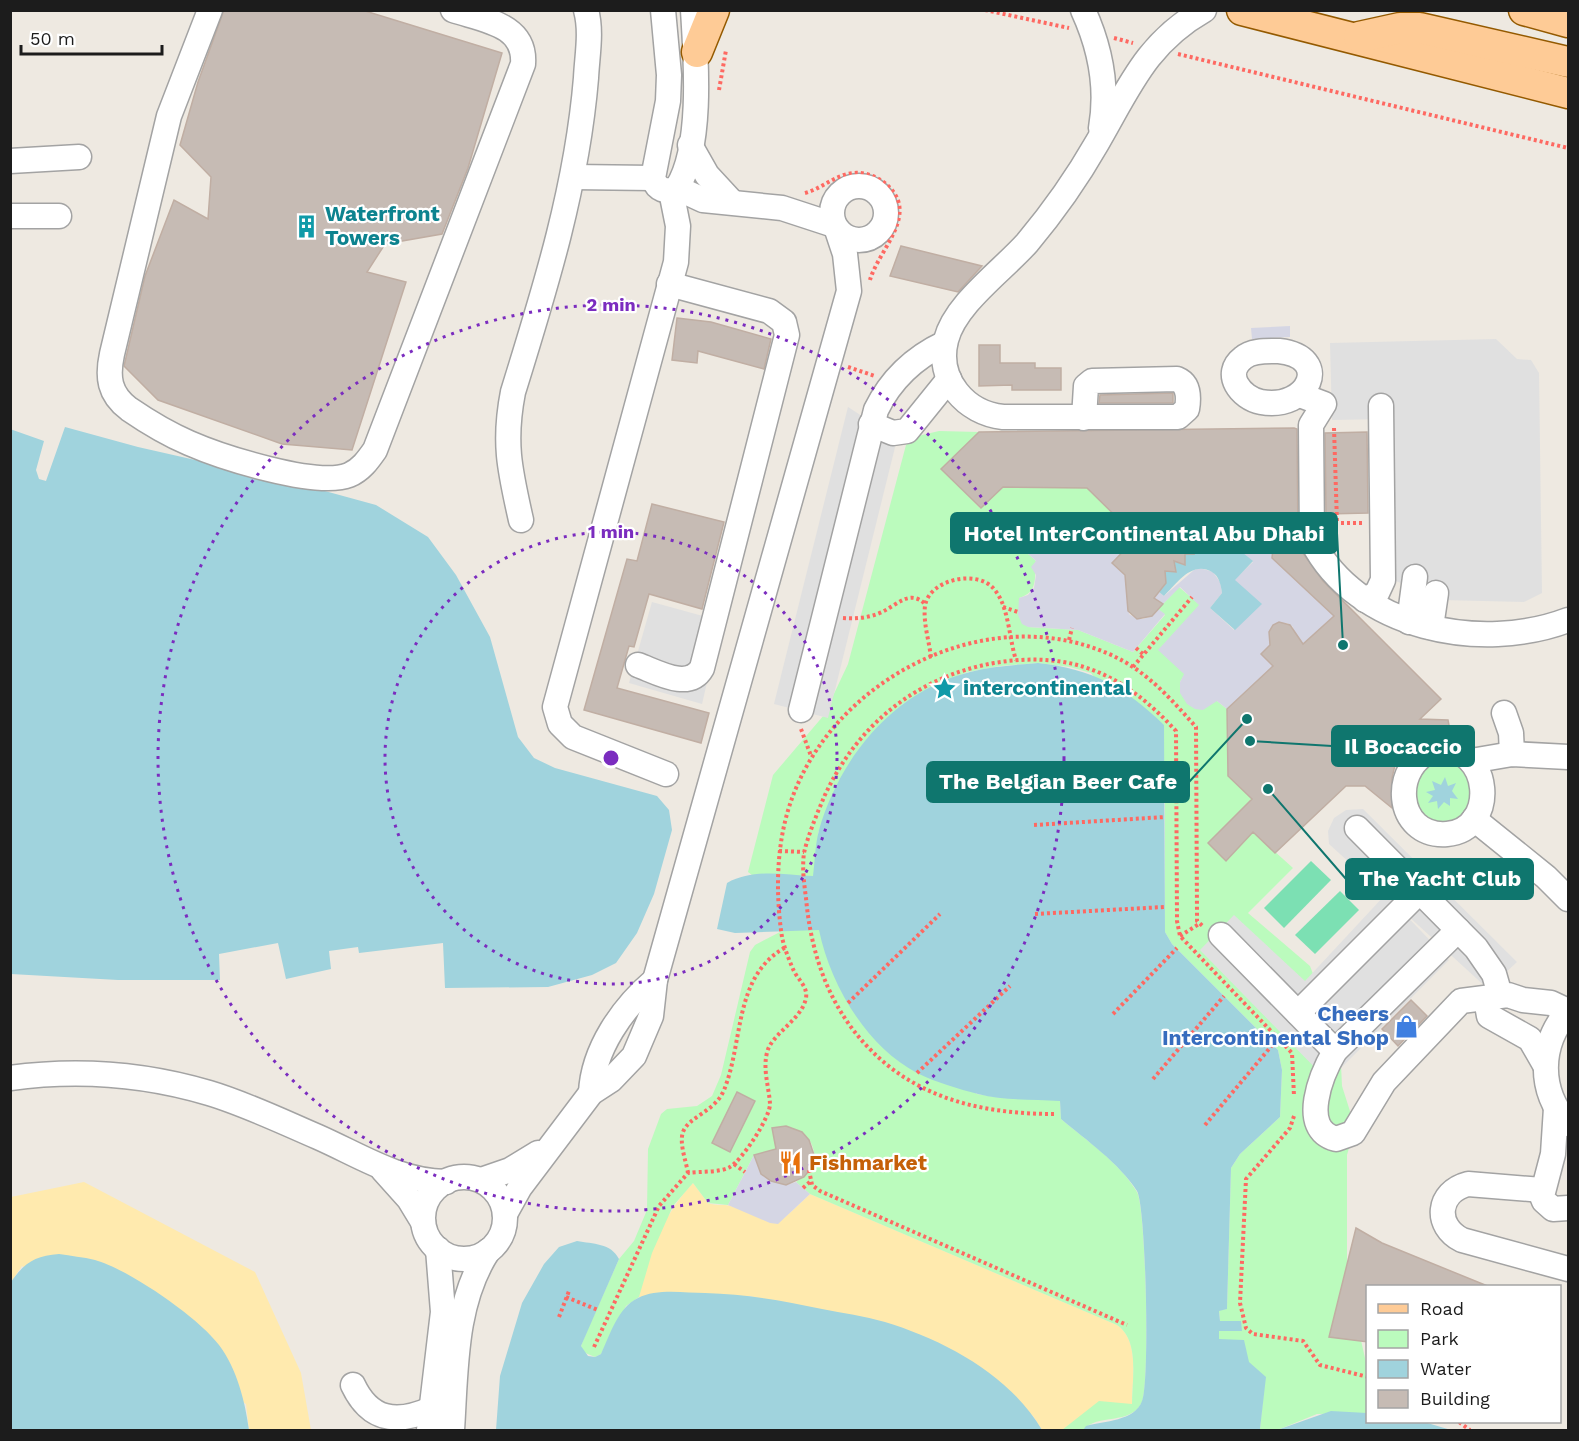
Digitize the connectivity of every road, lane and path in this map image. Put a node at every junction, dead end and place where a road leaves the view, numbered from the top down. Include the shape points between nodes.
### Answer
1 (210, 10) edge
2 (453, 10) edge
3 (586, 10) edge
4 (663, 10) edge
5 (693, 10) edge
6 (714, 10) edge
7 (1083, 10) edge
8 (1204, 10) edge
9 (1242, 10) edge
10 (1524, 10) edge
11 (1569, 22) edge
12 (1353, 38) junction
13 (697, 52) junction
14 (1176, 54) dead end
15 (1569, 62) edge
16 (1569, 93) edge
17 (1097, 143) junction
18 (690, 145) junction
19 (1569, 148) edge
20 (79, 157) dead end
21 (10, 161) edge
22 (573, 177) junction
23 (667, 185) junction
24 (840, 194) junction
25 (731, 201) junction
26 (782, 208) junction
27 (10, 216) edge
28 (59, 216) dead end
29 (836, 228) junction
30 (872, 237) junction
31 (669, 284) junction
32 (849, 291) junction
33 (945, 343) junction
34 (847, 366) dead end
35 (949, 379) junction
36 (893, 382) junction
37 (1300, 395) junction
38 (1381, 406) dead end
39 (1084, 418) dead end
40 (871, 423) junction
41 (1335, 432) dead end
42 (521, 520) dead end
43 (1312, 523) junction
44 (1337, 523) junction
45 (1382, 523) junction
46 (1414, 577) dead end
47 (1436, 592) dead end
48 (1192, 597) dead end
49 (1365, 600) junction
50 (925, 604) junction
51 (1002, 606) junction
52 (825, 612) junction
53 (1018, 612) dead end
54 (1569, 620) edge
55 (1420, 624) junction
56 (1072, 628) dead end
57 (1009, 638) junction
58 (1069, 640) junction
59 (1136, 648) dead end
60 (1143, 654) junction
61 (931, 657) junction
62 (1016, 660) junction
63 (638, 665) dead end
64 (1133, 667) junction
65 (801, 710) joint
66 (1504, 713) dead end
67 (1512, 754) junction
68 (811, 756) junction
69 (1569, 757) edge
70 (1471, 761) junction
71 (666, 774) dead end
72 (1165, 817) dead end
73 (1474, 819) junction
74 (1034, 825) dead end
75 (1357, 828) dead end
76 (779, 851) junction
77 (804, 852) junction
78 (1420, 891) junction
79 (1569, 899) edge
80 (1164, 907) dead end
81 (940, 914) dead end
82 (1035, 914) dead end
83 (1199, 924) junction
84 (1458, 930) junction
85 (1221, 935) joint
86 (1180, 936) junction
87 (786, 946) junction
88 (1177, 948) dead end
89 (1010, 986) dead end
90 (1224, 996) dead end
91 (1493, 997) junction
92 (848, 1003) dead end
93 (1569, 1011) edge
94 (1298, 1013) junction
95 (1113, 1014) dead end
96 (1274, 1043) dead end
97 (1335, 1051) junction
98 (1545, 1065) junction
99 (917, 1073) dead end
100 (10, 1078) edge
101 (1153, 1079) dead end
102 (1054, 1114) dead end
103 (1562, 1116) edge
104 (1205, 1125) dead end
105 (550, 1146) junction
106 (734, 1164) junction
107 (381, 1168) junction
108 (809, 1170) dead end
109 (746, 1172) dead end
110 (688, 1173) junction
111 (481, 1180) junction
112 (811, 1181) junction
113 (446, 1182) junction
114 (803, 1188) dead end
115 (1542, 1190) junction
116 (1569, 1208) edge
117 (505, 1214) junction
118 (423, 1222) junction
119 (438, 1250) junction
120 (488, 1251) junction
121 (1569, 1269) edge
122 (569, 1290) dead end
123 (566, 1297) junction
124 (598, 1310) dead end
125 (559, 1317) dead end
126 (1128, 1325) dead end
127 (594, 1347) dead end
128 (1366, 1376) edge
129 (353, 1385) dead end
130 (430, 1420) edge
131 (452, 1431) edge

1 - 2 street via 169,116 112,354 110,385 120,403 189,443 253,465 326,479 350,475 375,450 523,64 522,45 511,31
3 - 22 street via 589,29
4 - 23 street via 669,75
5 - 13 street
6 - 13 main road
7 - 17 street via 1103,86
8 - 17 street via 1164,37 1146,57
9 - 12 main road
10 - 11 main road
12 - 15 main road via 1420,28
12 - 16 main road
13 - 18 street
14 - 19 path
17 - 33 street via 1038,230 961,311
18 - 23 street via 683,177
18 - 25 street via 707,176
20 - 21 street
22 - 23 street
22 - 42 street via 510,409 507,460
23 - 25 street via 703,200
23 - 31 street via 679,238
24 - 26 street
24 - 29 street via 832,209
24 - 30 street via 856,186 874,190 881,197 885,224
25 - 26 street
26 - 29 street
27 - 28 street
29 - 30 street via 853,240
29 - 32 street via 845,254
30 - 32 street
31 - 63 street via 769,311 784,322 787,335 702,668 694,678 682,680
31 - 71 street via 555,707 560,724 573,737
32 - 105 street via 655,980 591,1089
33 - 35 street
33 - 36 street via 920,356
34 - 36 path
35 - 39 street via 970,406 991,416
35 - 40 street via 907,431 893,433
36 - 40 street
37 - 37 street via 1281,402 1254,400 1240,392 1234,378 1237,364 1249,355 1306,351 1310,376
37 - 43 street via 1324,404 1311,425
38 - 45 street
40 - 52 street
41 - 44 path
43 - 44 path
43 - 49 street via 1312,541 1321,558
44 - 45 path
45 - 49 street via 1383,580 1377,593
46 - 55 street
47 - 55 street
48 - 60 path
49 - 55 street
50 - 51 path via 930,595 946,584 974,578 991,585
50 - 52 path via 911,597 882,612 855,619
50 - 61 path
51 - 53 path
51 - 57 path
52 - 65 street
54 - 55 street via 1517,633 1464,632
56 - 58 path
57 - 58 path
57 - 61 path via 979,641
57 - 62 path
58 - 64 path
59 - 60 path
60 - 64 path
61 - 68 path via 858,701
62 - 77 path via 959,670 939,678 901,700 871,724 834,777
62 - 86 path via 1072,662 1092,668 1142,698 1176,731
64 - 83 path via 1170,697 1196,727
65 - 68 path via 802,734
66 - 67 street via 1511,733
67 - 69 street
67 - 70 street
68 - 76 path via 787,814
70 - 73 street via 1483,789
70 - 73 street via 1456,750 1428,751 1407,773 1403,793 1408,813 1427,831 1452,834
72 - 74 path
73 - 79 street
75 - 78 street
76 - 77 path
76 - 87 path
77 - 102 path via 809,937 836,1005 874,1053 922,1086 969,1106
78 - 84 street
78 - 94 street
80 - 82 path
81 - 92 path
83 - 85 path
83 - 86 path
84 - 91 street via 1489,965
84 - 97 street
85 - 94 street
86 - 128 path via 1290,1049 1294,1058 1293,1123 1246,1179 1240,1303 1246,1328 1253,1334 1304,1341 1320,1365
87 - 106 path via 792,968 805,987 806,998 769,1047 767,1118
87 - 110 path via 770,957 752,980 720,1098 685,1129 682,1139
88 - 95 path
89 - 99 path
90 - 101 path
91 - 93 street via 1551,1003
91 - 97 street via 1469,999 1454,1006 1384,1082 1353,1133 1336,1139 1318,1127 1316,1112 1324,1073
91 - 98 street via 1489,1016 1530,1039
93 - 98 street via 1552,1034
94 - 97 street
96 - 104 path
98 - 103 street via 1547,1086
100 - 107 street via 98,1074 246,1097 290,1110
103 - 115 street
105 - 111 street via 510,1170
105 - 117 street
106 - 109 path
106 - 110 path
107 - 113 street via 419,1180
107 - 118 street via 409,1199
108 - 112 path
110 - 127 path via 659,1206
111 - 113 street via 460,1177
111 - 117 street via 498,1194
112 - 114 path
112 - 126 path via 820,1191
113 - 118 street via 432,1192
115 - 116 street via 1548,1206
115 - 121 street via 1459,1186 1446,1198 1444,1223 1448,1231 1462,1240
117 - 120 street via 501,1235
118 - 119 street
119 - 120 street via 457,1258
119 - 130 street via 443,1311
120 - 131 street via 465,1299
122 - 123 path
123 - 124 path
123 - 125 path
129 - 130 street via 371,1410 391,1418

